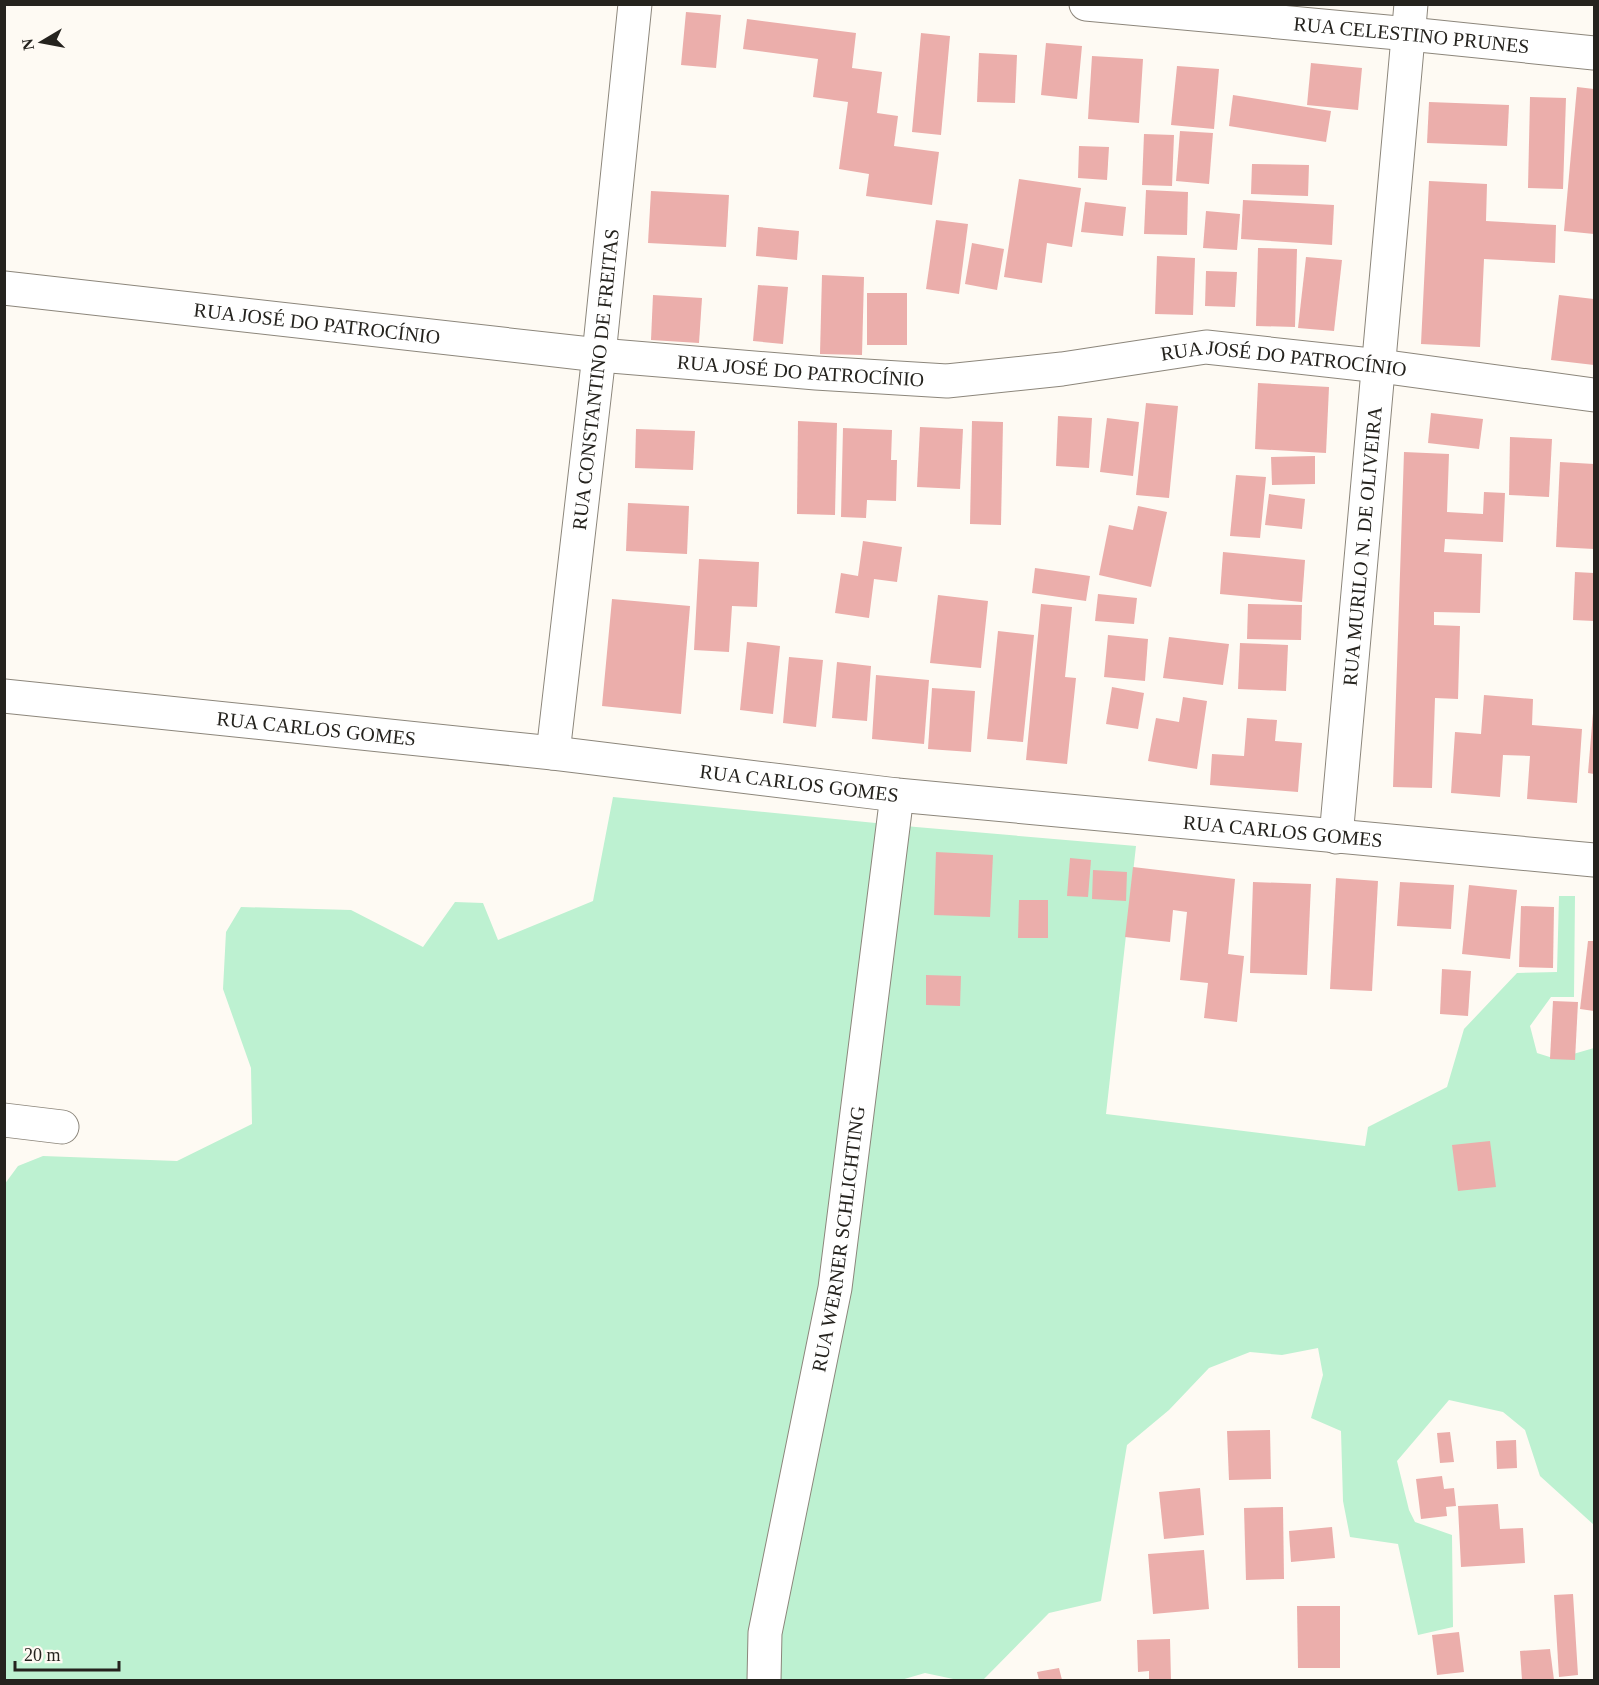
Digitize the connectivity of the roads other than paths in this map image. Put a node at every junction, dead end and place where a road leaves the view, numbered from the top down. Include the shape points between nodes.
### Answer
1 (635, 4) edge
2 (1086, 4) edge
3 (1410, 19) edge
4 (1594, 53) edge
5 (4, 288) edge
6 (599, 355) junction
7 (1380, 366) junction
8 (1594, 395) edge
9 (4, 696) edge
10 (553, 753) junction
11 (897, 795) junction
12 (1335, 837) junction
13 (1594, 860) edge
14 (4, 1120) edge
15 (62, 1127) dead end
16 (764, 1680) edge

1 - 6 street, RUA CONSTANTINO DE FREITAS
2 - 3 street, RUA CELESTINO PRUNES
3 - 4 street, RUA CELESTINO PRUNES
3 - 7 street, RUA MURILO N. DE OLIVEIRA
5 - 6 street, RUA JOSÉ DO PATROCÍNIO
6 - 7 street, RUA JOSÉ DO PATROCÍNIO via 947,381 1062,369 1206,347
6 - 10 street, RUA CONSTANTINO DE FREITAS
7 - 8 street, RUA JOSÉ DO PATROCÍNIO
7 - 12 street, RUA MURILO N. DE OLIVEIRA
9 - 10 street, RUA CARLOS GOMES
10 - 11 street, RUA CARLOS GOMES
11 - 12 street, RUA CARLOS GOMES
11 - 16 street, RUA WERNER SCHLICHTING via 835,1288 765,1633
12 - 13 street, RUA CARLOS GOMES
14 - 15 street

